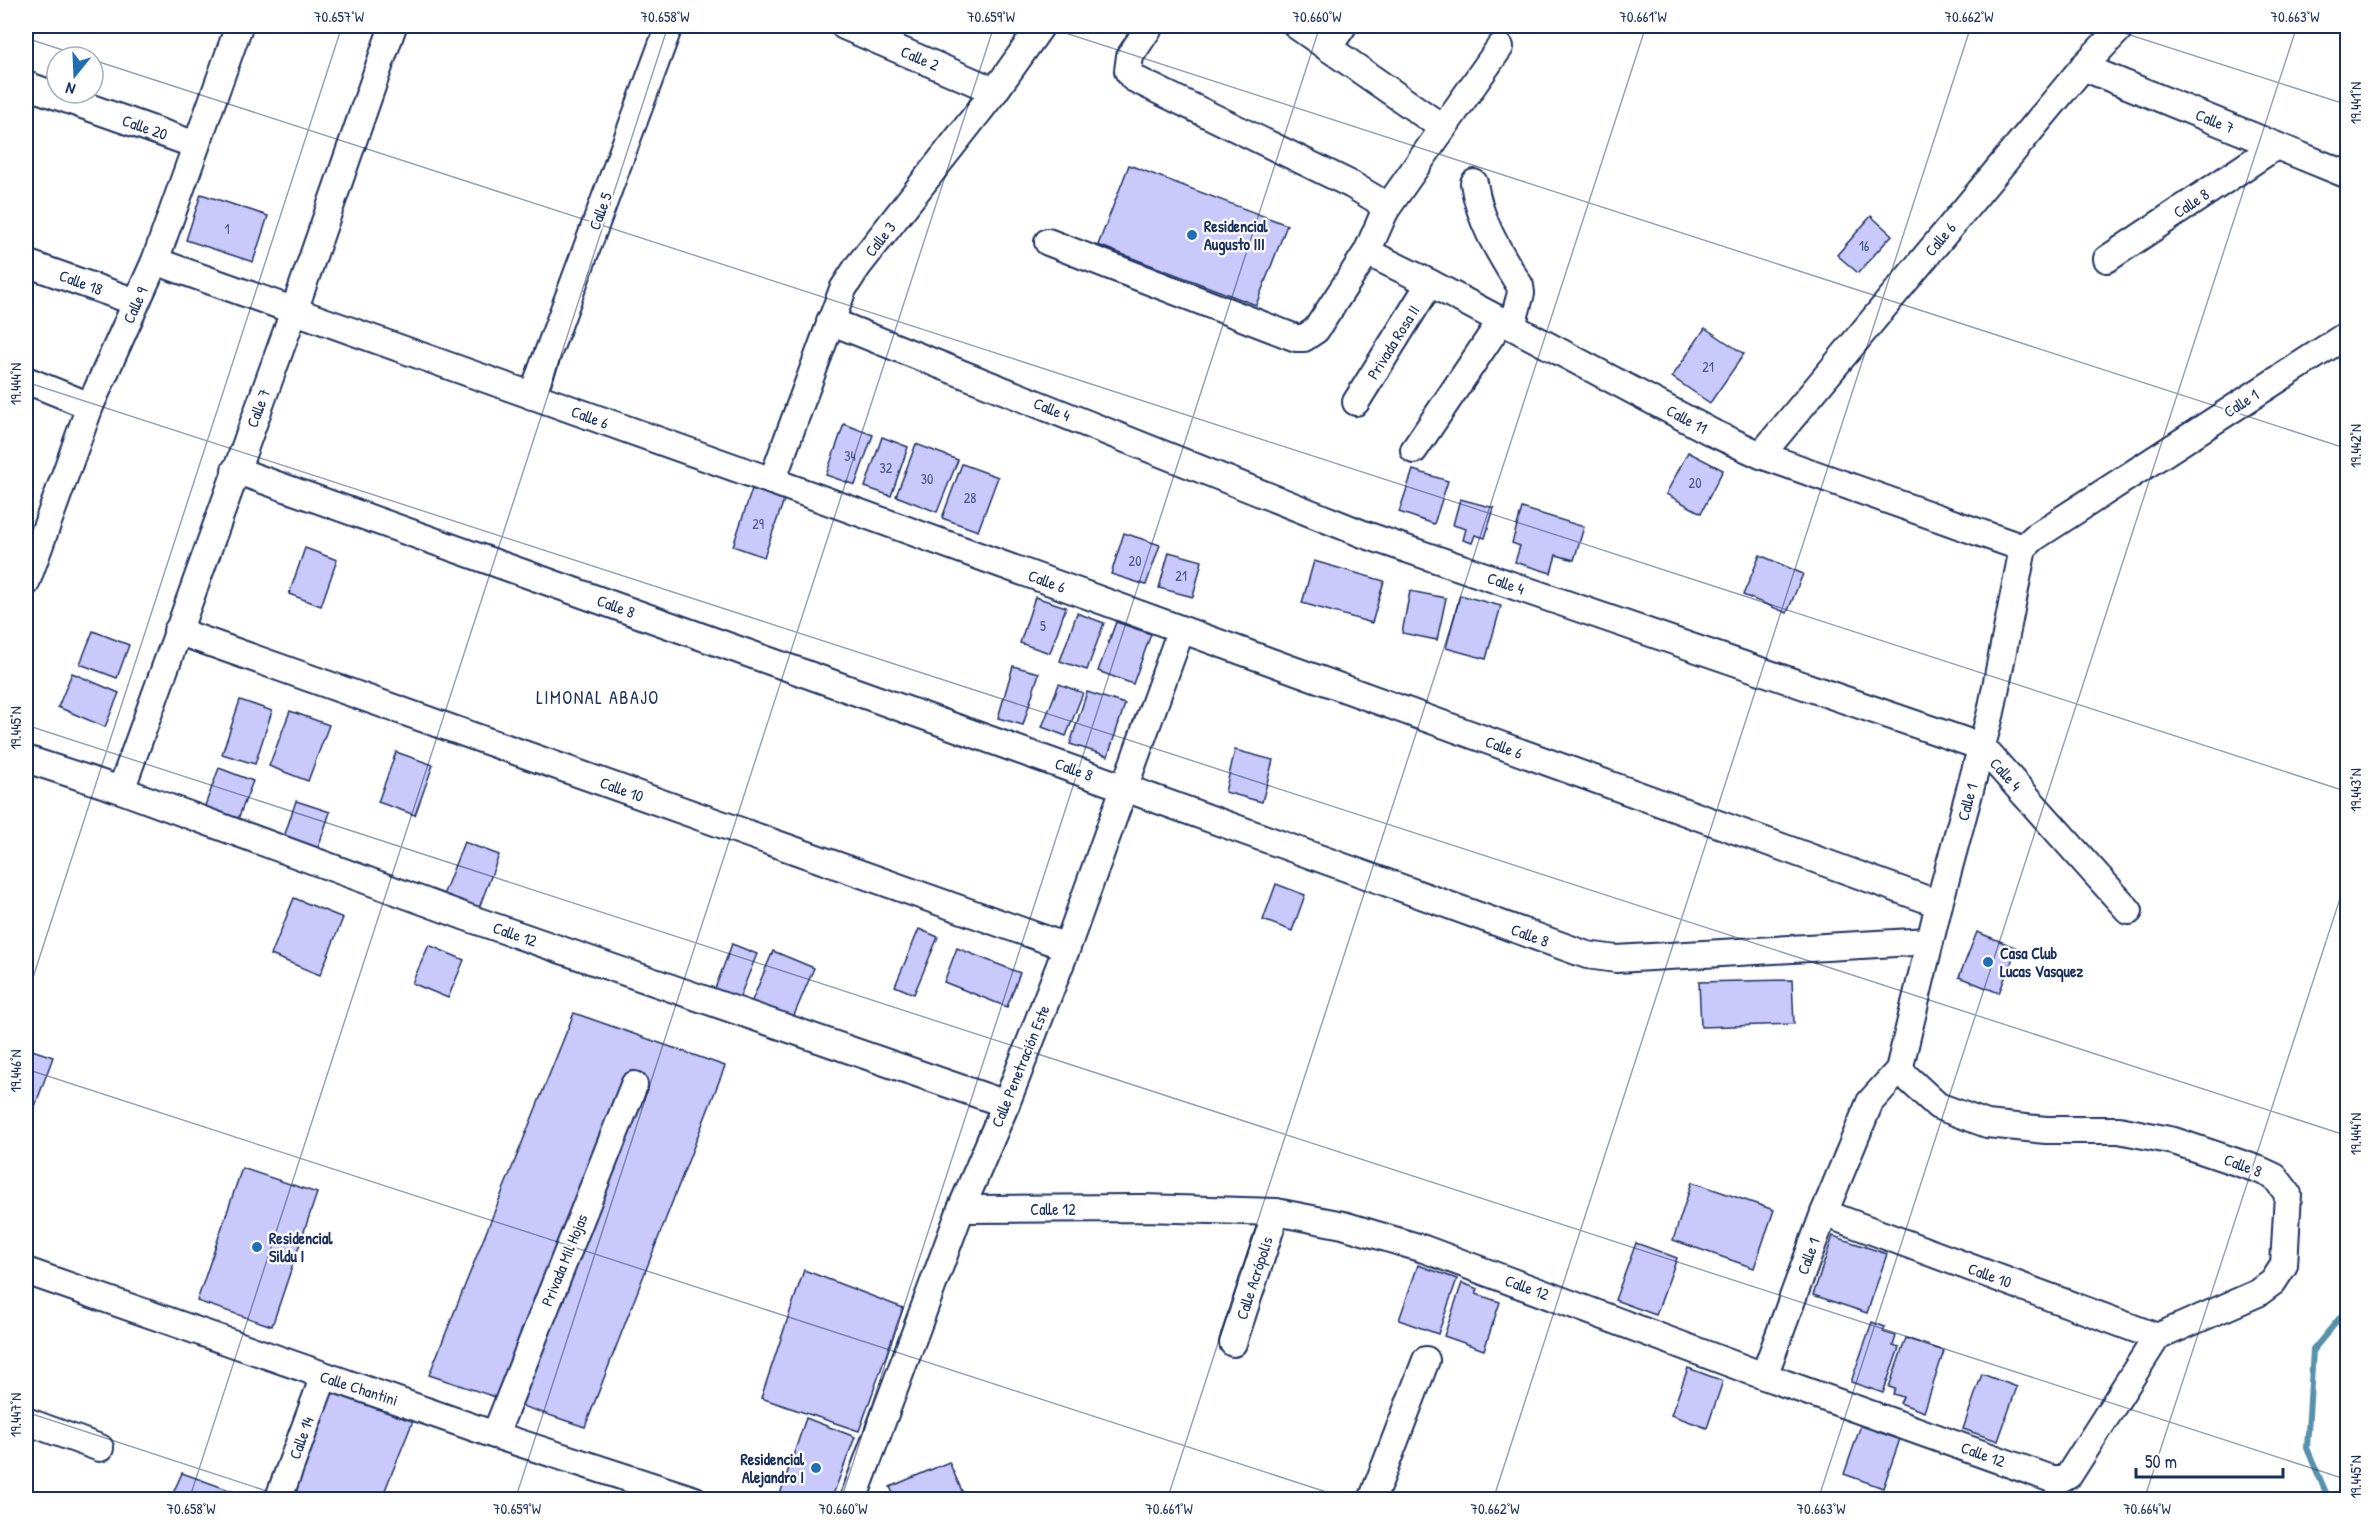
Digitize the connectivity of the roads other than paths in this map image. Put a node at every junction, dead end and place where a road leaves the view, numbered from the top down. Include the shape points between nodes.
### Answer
1 (239, 26) edge
2 (393, 26) edge
3 (669, 26) edge
4 (844, 26) edge
5 (1041, 26) edge
6 (1150, 26) edge
7 (1297, 26) edge
8 (1343, 26) edge
9 (2122, 26) edge
10 (1328, 48) junction
11 (1500, 48) dead end
12 (2083, 67) junction
13 (26, 85) edge
14 (995, 91) junction
15 (1443, 128) junction
16 (196, 145) junction
17 (2276, 146) junction
18 (2348, 175) edge
19 (1474, 183) dead end
20 (1384, 211) junction
21 (1048, 242) dead end
22 (1367, 252) junction
23 (2107, 259) dead end
24 (154, 261) junction
25 (26, 263) edge
26 (1430, 283) junction
27 (136, 302) junction
28 (294, 310) junction
29 (830, 321) junction
30 (1507, 323) junction
31 (2348, 334) edge
32 (26, 380) edge
33 (532, 396) junction
34 (1356, 402) dead end
35 (90, 406) junction
36 (1414, 450) dead end
37 (1761, 455) junction
38 (235, 470) junction
39 (772, 481) junction
40 (2023, 548) junction
41 (26, 583) edge
42 (1181, 630) junction
43 (177, 631) junction
44 (1982, 747) junction
45 (26, 759) edge
46 (1125, 788) junction
47 (121, 790) junction
48 (1939, 904) junction
49 (2129, 911) dead end
50 (1930, 941) junction
51 (1067, 947) junction
52 (1899, 1070) junction
53 (634, 1085) dead end
54 (1006, 1104) junction
55 (961, 1209) junction
56 (1276, 1212) junction
57 (1824, 1213) junction
58 (26, 1271) edge
59 (2157, 1337) junction
60 (1233, 1343) dead end
61 (1426, 1359) dead end
62 (324, 1376) junction
63 (1764, 1376) junction
64 (26, 1421) edge
65 (495, 1435) junction
66 (100, 1448) dead end
67 (278, 1500) edge
68 (695, 1500) edge
69 (853, 1500) edge
70 (1372, 1500) edge

1 - 16 street, Calle 9
2 - 28 street, Calle 7
3 - 33 street, Calle 5
4 - 14 street, Calle 2
5 - 14 street, Calle 3
6 - 20 street via 1130,56 1128,71 1133,78 1352,185 1377,200
7 - 10 street
8 - 10 street
9 - 12 street, Calle 6
10 - 15 street
11 - 15 street
12 - 17 street, Calle 7
12 - 37 street, Calle 6
13 - 16 street, Calle 20
14 - 29 street, Calle 3 via 858,266
15 - 20 street
16 - 24 street, Calle 9
17 - 18 street, Calle 7
17 - 23 street, Calle 8
19 - 30 street via 1478,207 1493,241 1520,286 1521,293
20 - 22 street
21 - 22 street via 1296,338 1316,330
22 - 26 street, Calle 11
24 - 27 street, Calle 9
24 - 28 street, Calle 6
25 - 27 street, Calle 18
26 - 30 street, Calle 11
26 - 34 street, Privada Rosa II
27 - 35 street, Calle 9
28 - 33 street, Calle 6
28 - 38 street, Calle 7
29 - 39 street, Calle 3
29 - 44 street, Calle 4 via 1363,534
30 - 36 street
30 - 37 street, Calle 11
31 - 40 street, Calle 1
32 - 35 street
33 - 39 street, Calle 6
35 - 41 street, Calle 9
37 - 40 street, Calle 11
38 - 43 street, Calle 7
38 - 46 street, Calle 8
39 - 42 street, Calle 6
40 - 44 street, Calle 1
42 - 46 street, Calle Penetración Este
42 - 48 street, Calle 6
43 - 47 street, Calle 7
43 - 51 street, Calle 10
44 - 48 street, Calle 1
44 - 49 street, Calle 4
45 - 47 street, Calle 12
46 - 50 street, Calle 8 via 1587,956 1628,959
46 - 51 street, Calle Penetración Este
47 - 54 street, Calle 12 via 469,918
48 - 50 street, Calle 1
50 - 52 street, Calle 1
51 - 54 street, Calle Penetración Este
52 - 57 street, Calle 1 via 1870,1102
52 - 59 street, Calle 8 via 1938,1106 1987,1124 2046,1130 2119,1130 2174,1141 2275,1177 2288,1194 2284,1265 2273,1282 2258,1293
53 - 65 street, Privada Mil Hojas
54 - 55 street, Calle Penetración Este
55 - 56 street, Calle 12
55 - 69 street, Calle Penetración Este
56 - 60 street, Calle Acrópolis
56 - 63 street, Calle 12 via 1343,1225 1424,1249
57 - 59 street, Calle 10
57 - 63 street, Calle 1
58 - 62 street, Calle Chantini
59 - 63 street, Calle 12 via 2069,1476 2062,1479 2052,1479
61 - 70 street
62 - 65 street, Calle Chantini
62 - 67 street, Calle 14
64 - 66 street
65 - 68 street, Calle Chantini

